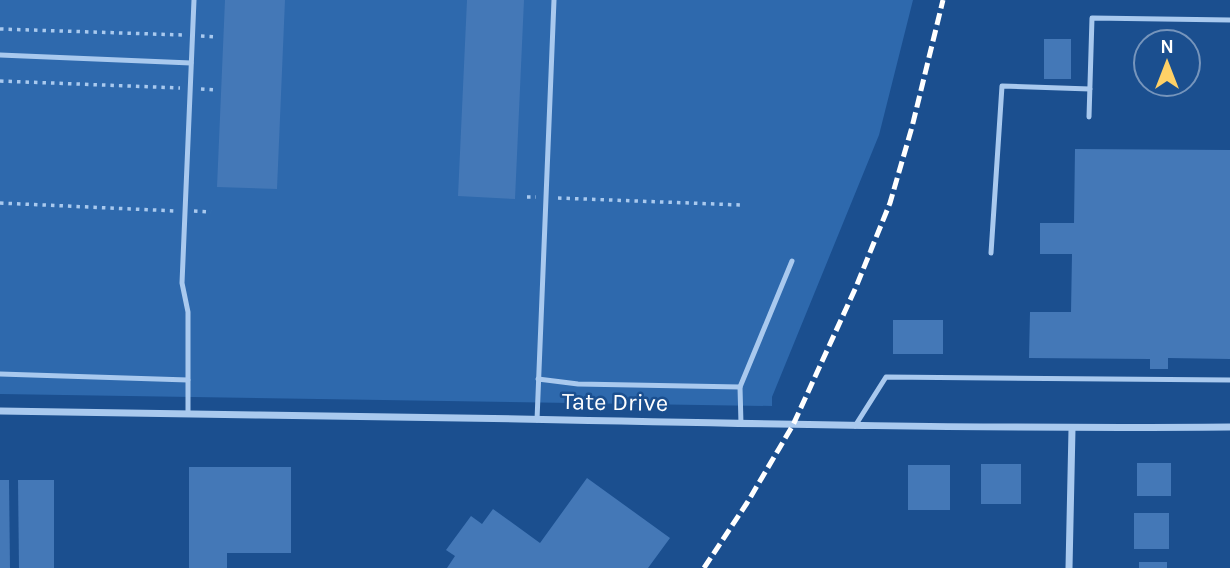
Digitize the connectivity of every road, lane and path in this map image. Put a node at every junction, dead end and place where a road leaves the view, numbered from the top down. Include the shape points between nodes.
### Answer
1 (194, 0) edge
2 (554, 0) edge
3 (1230, 20) edge
4 (0, 29) edge
5 (193, 36) junction
6 (218, 37) dead end
7 (0, 55) edge
8 (191, 63) junction
9 (0, 81) edge
10 (190, 89) junction
11 (1090, 89) junction
12 (216, 90) dead end
13 (1088, 117) dead end
14 (527, 197) dead end
15 (546, 197) junction
16 (0, 203) edge
17 (741, 205) dead end
18 (185, 211) junction
19 (211, 212) dead end
20 (991, 253) dead end
21 (792, 261) dead end
22 (0, 374) edge
23 (538, 379) junction
24 (188, 380) junction
25 (1230, 380) edge
26 (740, 387) junction
27 (0, 411) edge
28 (188, 413) junction
29 (537, 420) junction
30 (741, 424) junction
31 (855, 426) junction
32 (1230, 427) edge
33 (1072, 429) junction
34 (1069, 568) edge

1 - 5 lane
2 - 15 lane
3 - 11 lane via 1092,18
4 - 5 path
5 - 6 path
5 - 8 lane
7 - 8 lane
8 - 10 lane
9 - 10 path
10 - 12 path
10 - 18 lane
11 - 13 lane
11 - 20 lane via 1002,86
14 - 15 path
15 - 17 path
15 - 23 lane
16 - 18 path
18 - 19 path
18 - 24 lane via 182,283 188,312
21 - 26 lane
22 - 24 lane
23 - 26 lane
23 - 29 lane
24 - 28 lane
25 - 31 lane via 887,377
26 - 30 lane
27 - 28 street, Tate Drive
28 - 29 street, Tate Drive
29 - 30 street, Tate Drive
30 - 31 street, Tate Drive
31 - 33 street, Tate Drive
32 - 33 street, Tate Drive
33 - 34 street

